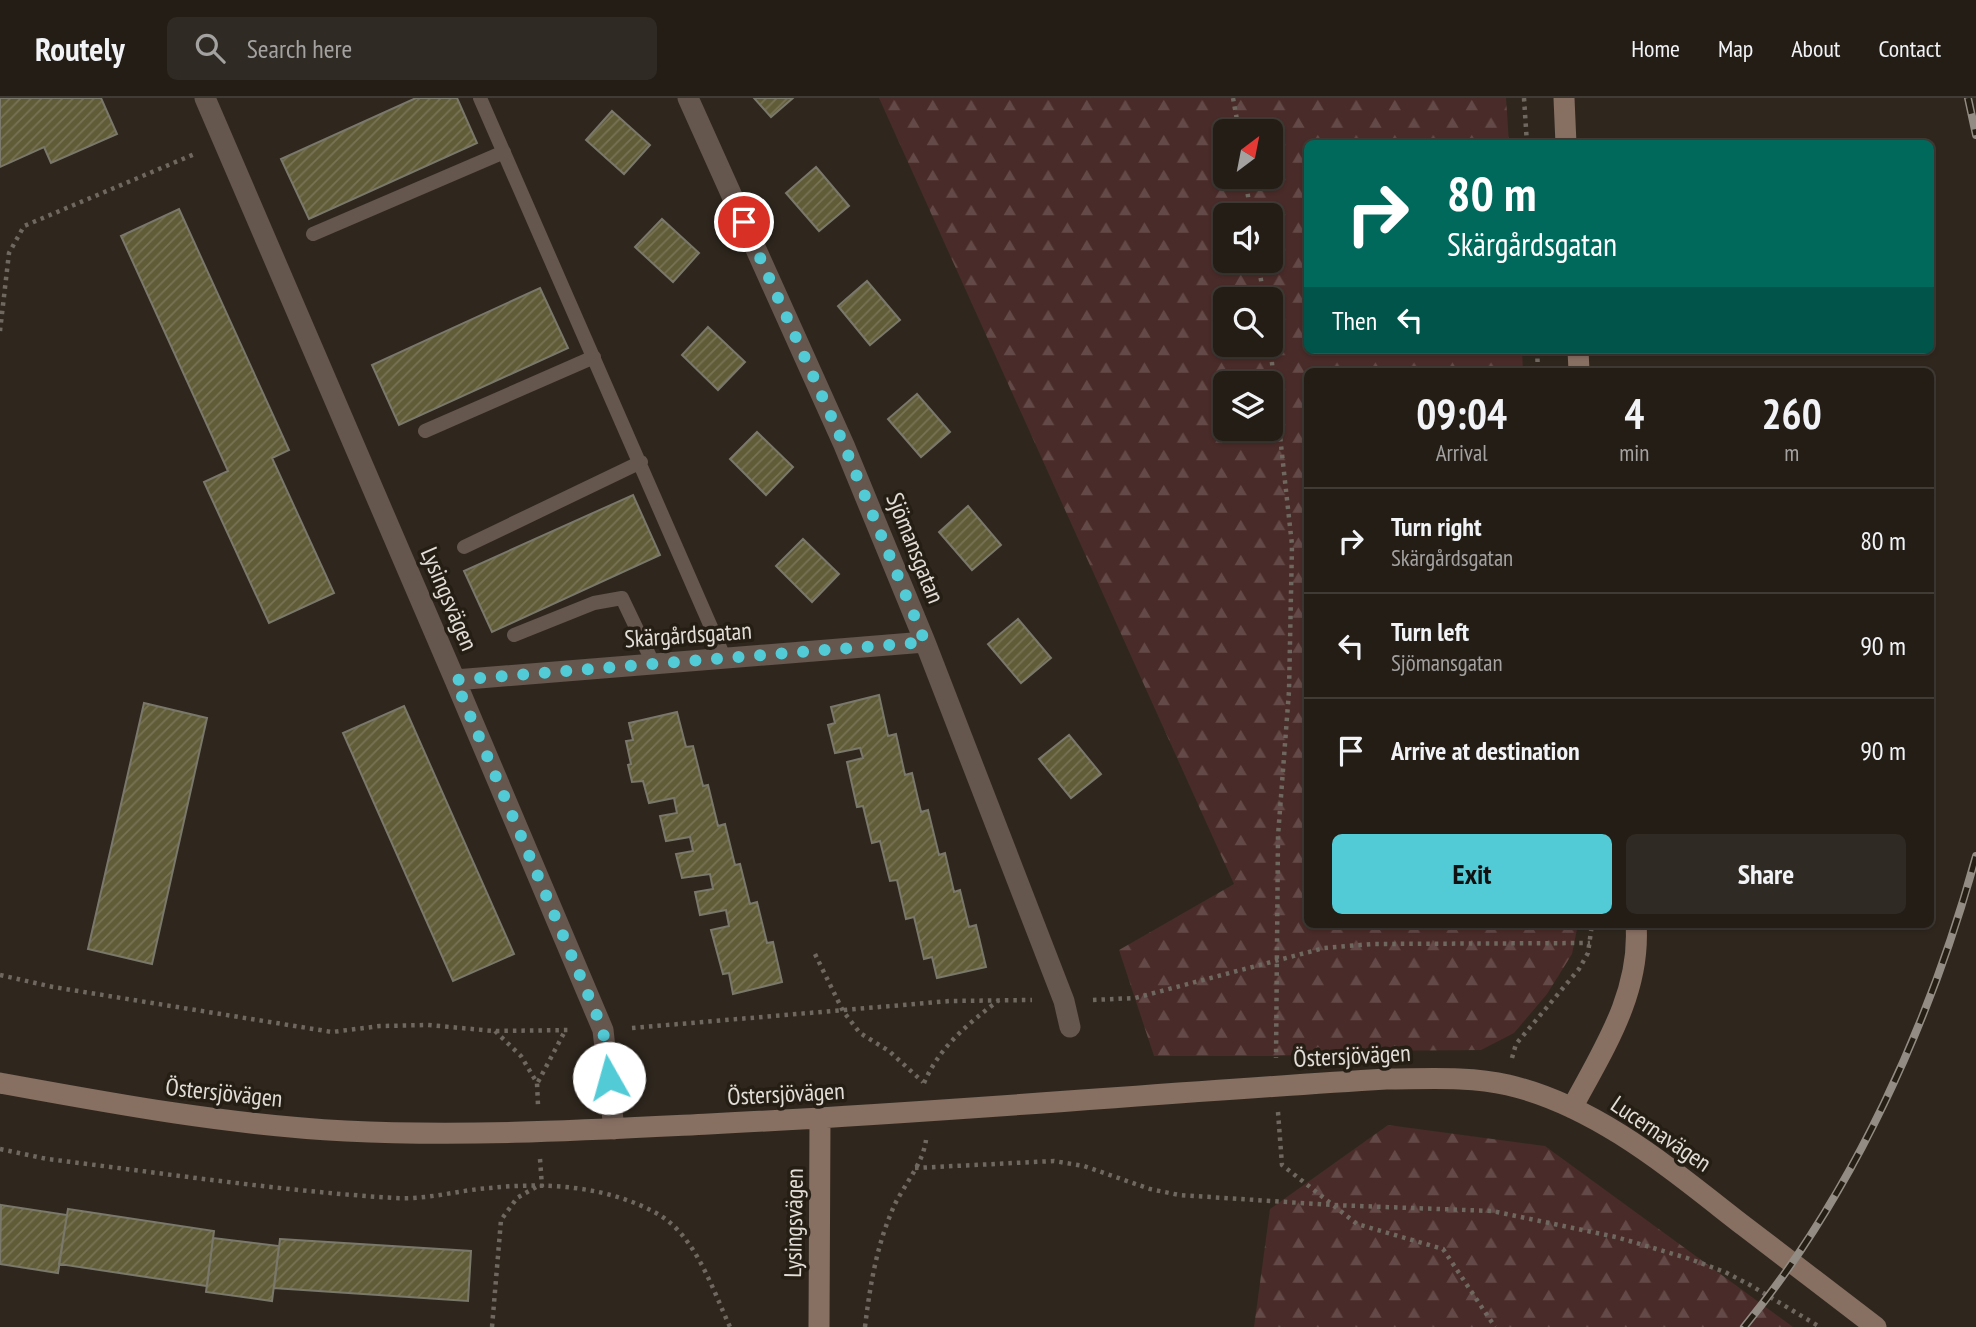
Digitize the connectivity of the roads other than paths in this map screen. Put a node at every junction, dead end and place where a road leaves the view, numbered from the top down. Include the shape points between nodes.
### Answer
1 (480, 98) edge
2 (688, 98) edge
3 (1564, 98) edge
4 (208, 99) edge
5 (1566, 140) edge
6 (504, 152) junction
7 (313, 234) dead end
8 (594, 357) junction
9 (425, 431) dead end
10 (640, 462) junction
11 (464, 547) dead end
12 (514, 635) dead end
13 (925, 642) junction
14 (725, 659) junction
15 (653, 663) junction
16 (455, 680) junction
17 (1636, 928) edge
18 (1070, 1027) dead end
19 (0, 1083) edge
20 (1572, 1108) junction
21 (820, 1119) junction
22 (614, 1129) junction
23 (819, 1327) edge
24 (1876, 1327) edge

1 - 6 lane
2 - 13 street, Sjömansgatan via 844,445
3 - 5 main road
4 - 16 street, Lysingsvägen
6 - 7 lane
6 - 8 lane
8 - 9 lane
8 - 10 lane
10 - 11 lane
10 - 14 lane
12 - 15 lane via 594,603 622,597
13 - 14 street, Skärgårdsgatan
13 - 18 street, Sjömansgatan via 1064,1001
14 - 15 street, Skärgårdsgatan
15 - 16 street, Skärgårdsgatan
16 - 22 street, Lysingsvägen via 603,1030
17 - 20 main road, Lucernavägen via 1631,988
19 - 22 main road, Östersjövägen via 146,1110 344,1131 453,1135
20 - 21 main road, Östersjövägen via 1506,1084 1386,1079
20 - 24 main road, Lucernavägen via 1616,1131 1675,1172
21 - 22 main road, Östersjövägen
21 - 23 main road, Lysingsvägen

